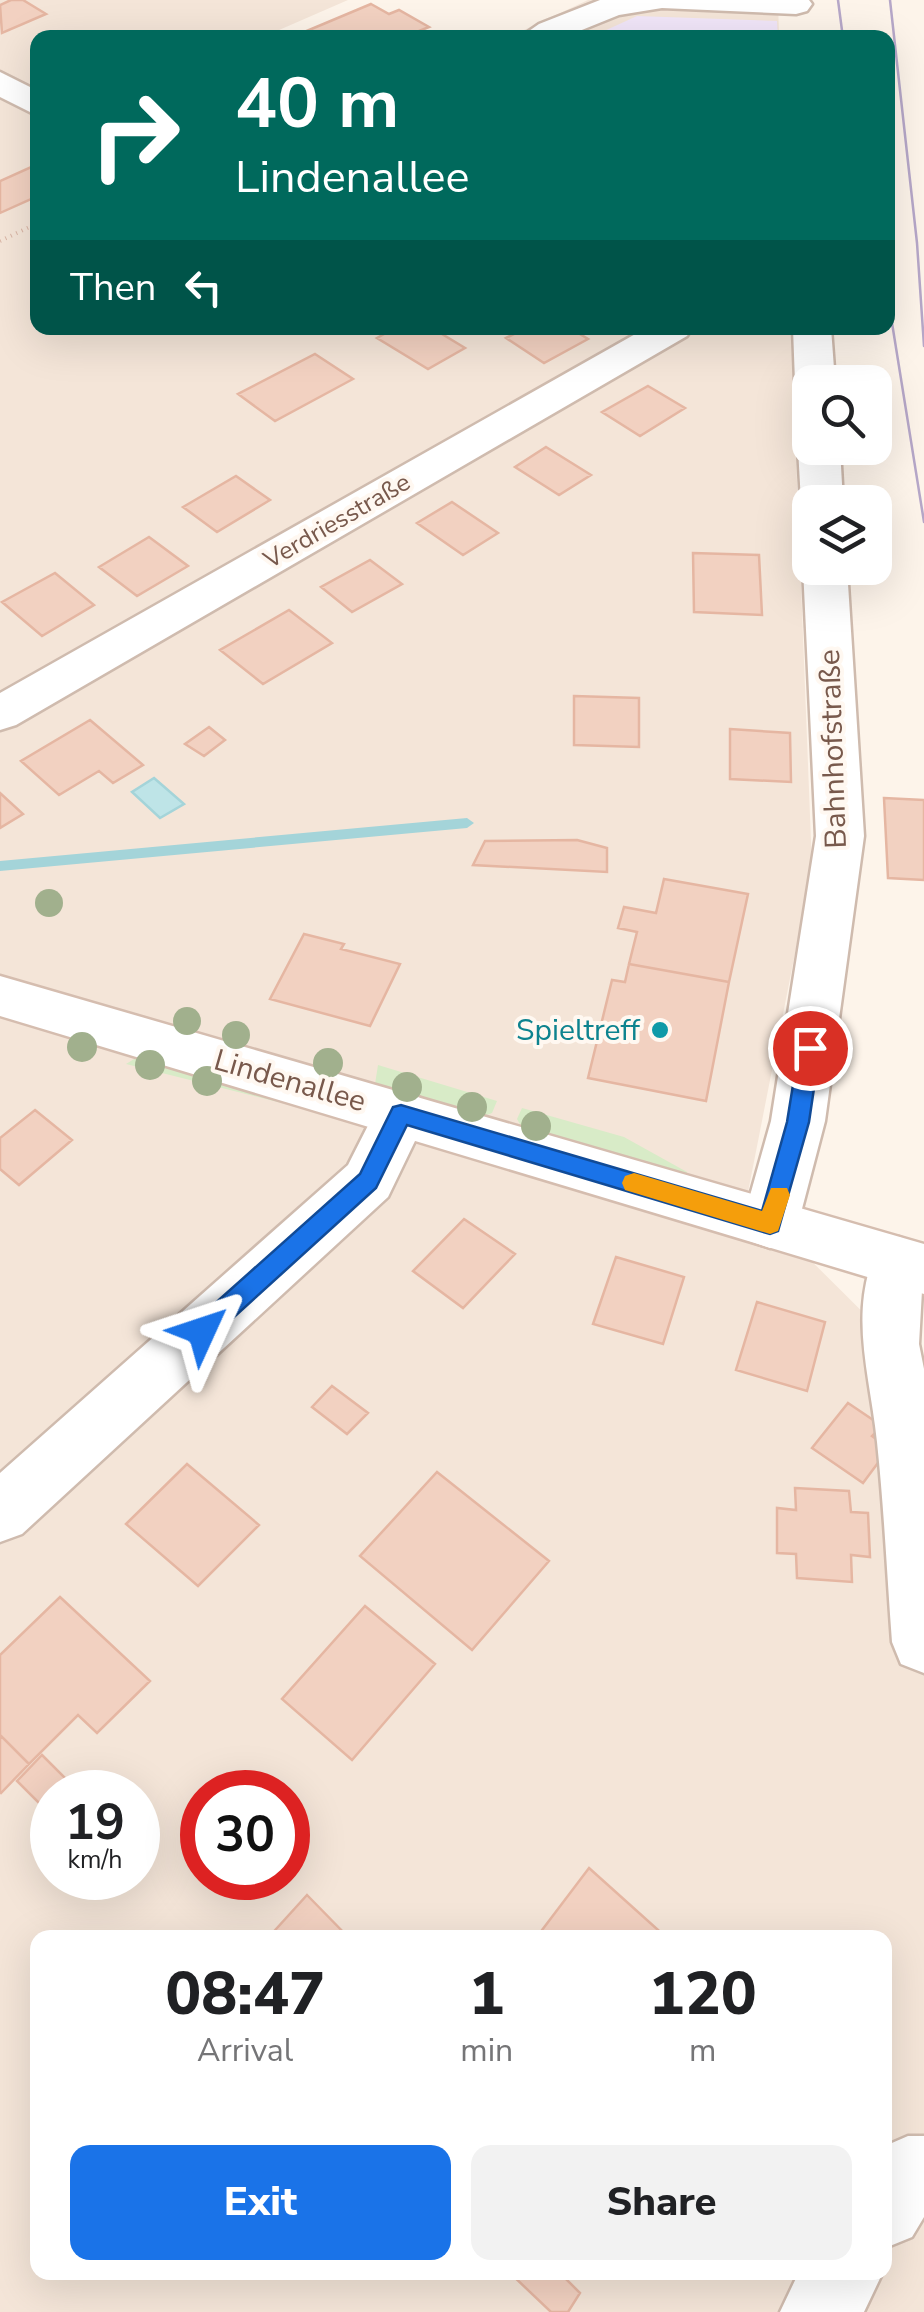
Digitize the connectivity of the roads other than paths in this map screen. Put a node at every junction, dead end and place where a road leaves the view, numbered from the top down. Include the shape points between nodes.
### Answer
1 (656, 0) edge
2 (667, 0) edge
3 (796, 2) edge
4 (551, 30) edge
5 (798, 30) edge
6 (0, 82) edge
7 (30, 101) edge
8 (661, 335) edge
9 (812, 335) edge
10 (814, 365) edge
11 (826, 585) edge
12 (0, 714) edge
13 (0, 996) edge
14 (401, 1114) junction
15 (770, 1224) junction
16 (911, 1266) edge
17 (0, 1513) edge
18 (924, 1642) edge
19 (924, 2174) edge
20 (892, 2199) edge
21 (839, 2280) edge
22 (819, 2312) edge

1 - 4 street via 624,2
2 - 3 street
3 - 5 street
6 - 7 street
8 - 12 street, Verdriesstraße
9 - 10 street
11 - 15 street, Bahnhofstraße via 840,836 798,1122
13 - 14 street, Lindenallee
14 - 15 street, Lindenallee
14 - 17 street via 368,1181
15 - 16 street, Lindenallee
16 - 18 street via 892,1299 890,1344 907,1439
19 - 20 street via 908,2174
21 - 22 street

